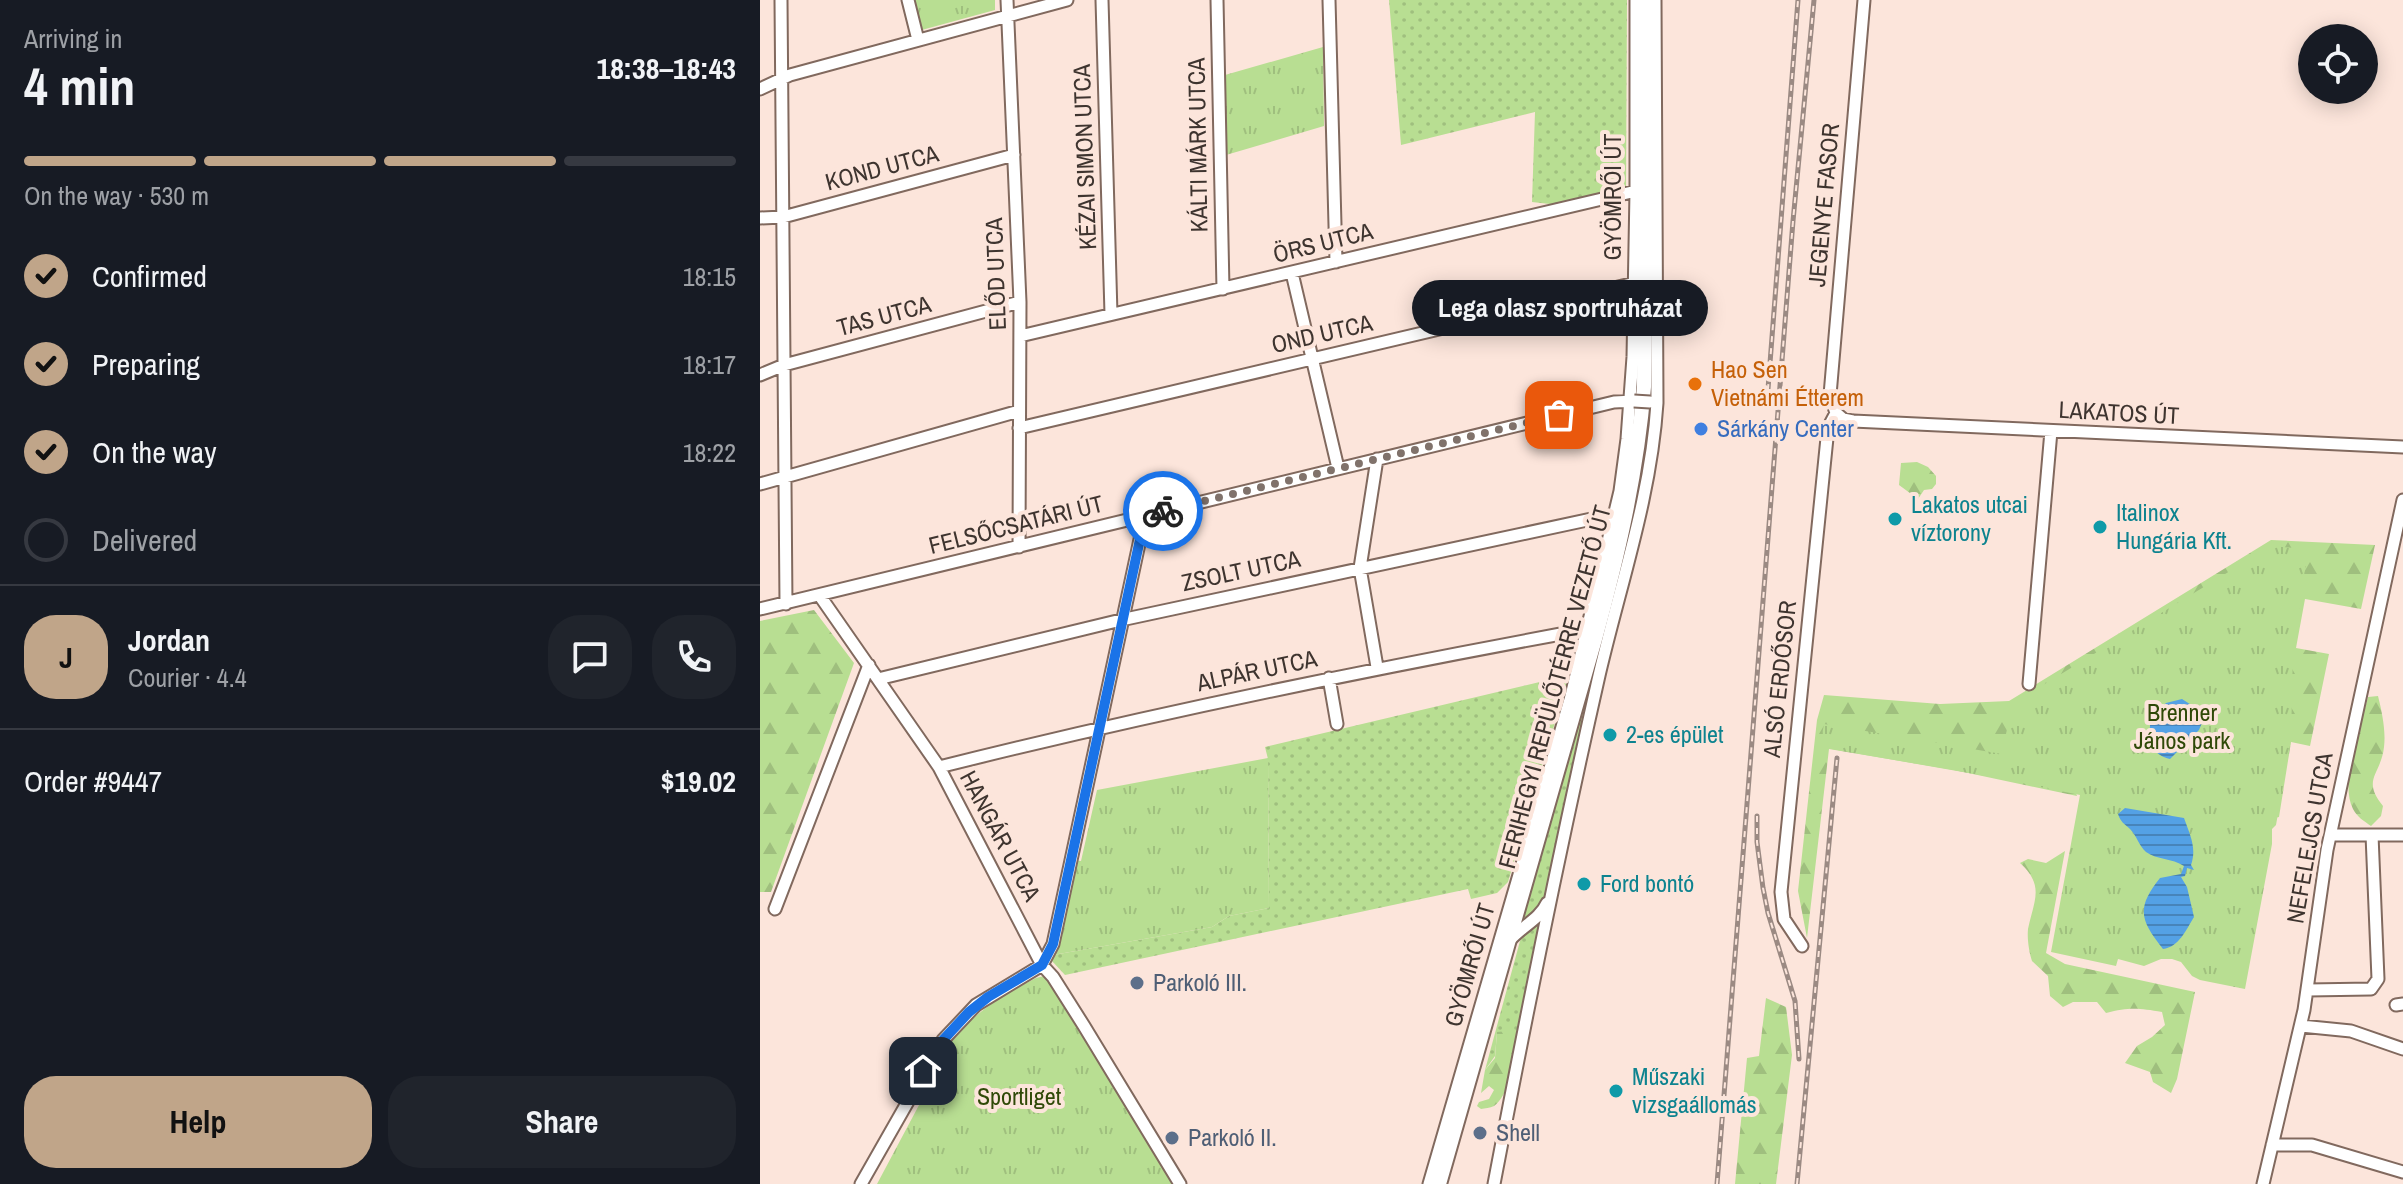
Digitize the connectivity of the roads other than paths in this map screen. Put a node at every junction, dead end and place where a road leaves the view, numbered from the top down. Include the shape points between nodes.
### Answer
1 (781, 0) edge
2 (908, 0) edge
3 (1007, 0) edge
4 (1067, 0) edge
5 (1102, 0) edge
6 (1217, 0) edge
7 (1329, 0) edge
8 (1636, 0) edge
9 (1646, 0) edge
10 (1655, 0) edge
11 (1864, 0) edge
12 (1008, 15) junction
13 (918, 40) junction
14 (782, 80) junction
15 (760, 89) edge
16 (1014, 155) junction
17 (1636, 191) junction
18 (783, 217) junction
19 (760, 218) edge
20 (1336, 262) junction
21 (1292, 273) junction
22 (1635, 283) junction
23 (1223, 289) junction
24 (1020, 302) junction
25 (1111, 314) junction
26 (1020, 336) junction
27 (1311, 359) junction
28 (784, 365) junction
29 (760, 375) edge
30 (1632, 401) junction
31 (1654, 403) junction
32 (1019, 411) junction
33 (1836, 413) junction
34 (1019, 428) junction
35 (2051, 431) junction
36 (2403, 447) edge
37 (1377, 459) junction
38 (1338, 468) junction
39 (785, 478) junction
40 (760, 484) edge
41 (2403, 500) edge
42 (1615, 514) junction
43 (1145, 516) junction
44 (1019, 547) junction
45 (1360, 568) junction
46 (820, 596) junction
47 (786, 604) junction
48 (760, 609) edge
49 (1121, 620) junction
50 (1588, 629) junction
51 (869, 665) junction
52 (1377, 667) junction
53 (1329, 678) junction
54 (878, 679) junction
55 (2029, 684) dead end
56 (1337, 724) dead end
57 (1099, 727) junction
58 (939, 767) junction
59 (2331, 835) junction
60 (2372, 835) junction
61 (2403, 835) edge
62 (1554, 880) junction
63 (775, 909) dead end
64 (1507, 945) junction
65 (1802, 946) dead end
66 (1042, 965) junction
67 (2308, 990) junction
68 (2301, 1026) junction
69 (2403, 1049) edge
70 (2272, 1145) junction
71 (2403, 1172) edge
72 (861, 1184) edge
73 (1180, 1184) edge
74 (1429, 1184) edge
75 (1439, 1184) edge
76 (1494, 1184) edge
77 (2263, 1184) edge

1 - 14 street
2 - 13 street
3 - 12 street, ELŐD UTCA
4 - 12 street
5 - 25 street, KÉZAI SIMON UTCA
6 - 23 street, KÁLTI MÁRK UTCA
7 - 20 street
8 - 17 street, GYÖMRŐI ÚT
9 - 64 main road, FERIHEGYI REPÜLŐTÉRRE VEZETŐ ÚT via 1640,435 1610,586
10 - 31 street, GYÖMRŐI ÚT
11 - 33 street, JEGENYE FASOR via 1830,395
12 - 13 street
12 - 16 street, ELŐD UTCA
13 - 14 street
14 - 15 street
14 - 18 street
16 - 18 street, KOND UTCA
16 - 24 street, ELŐD UTCA
17 - 20 street, ÖRS UTCA
17 - 22 street, GYÖMRŐI ÚT
18 - 19 street, KOND UTCA
18 - 28 street
20 - 21 street, ÖRS UTCA
21 - 23 street, ÖRS UTCA
21 - 27 street
22 - 27 street, OND UTCA
22 - 30 street, GYÖMRŐI ÚT
23 - 25 street, ÖRS UTCA
24 - 26 street, ELŐD UTCA
24 - 28 street, TAS UTCA
25 - 26 street, ÖRS UTCA
26 - 32 street, ELŐD UTCA
27 - 34 street, OND UTCA
27 - 38 street
28 - 29 street, TAS UTCA
28 - 39 street
30 - 31 street, FELSŐCSATÁRI ÚT, bridge
30 - 37 street, FELSŐCSATÁRI ÚT
30 - 42 street, GYÖMRŐI ÚT
31 - 62 street, GYÖMRŐI ÚT via 1639,522
32 - 34 street, ELŐD UTCA
32 - 39 street
33 - 35 street, LAKATOS ÚT via 1853,421
33 - 65 street, ALSÓ ERDŐSOR via 1828,428 1781,892 1784,919
34 - 44 street, ELŐD UTCA
35 - 36 street, LAKATOS ÚT
35 - 55 street
37 - 38 street, FELSŐCSATÁRI ÚT
37 - 45 street
38 - 43 street, FELSŐCSATÁRI ÚT
39 - 40 street
39 - 47 street
41 - 59 street, NEFELEJCS UTCA
42 - 45 street, ZSOLT UTCA
42 - 50 street, GYÖMRŐI ÚT
43 - 44 street, FELSŐCSATÁRI ÚT
43 - 49 street
44 - 46 street, FELSŐCSATÁRI ÚT
45 - 49 street, ZSOLT UTCA
45 - 52 street
46 - 47 street, FELSŐCSATÁRI ÚT
46 - 51 street, HANGÁR UTCA
47 - 48 street, FELSŐCSATÁRI ÚT
49 - 54 street, ZSOLT UTCA
49 - 57 street
50 - 52 street, ALPÁR UTCA
50 - 74 street, GYÖMRŐI ÚT
51 - 54 street, HANGÁR UTCA
51 - 63 street
52 - 53 street, ALPÁR UTCA
53 - 56 street
53 - 57 street, ALPÁR UTCA
54 - 58 street, HANGÁR UTCA
57 - 58 street, ALPÁR UTCA
57 - 66 street via 1053,944
58 - 66 street, HANGÁR UTCA
59 - 60 street
59 - 67 street, NEFELEJCS UTCA
60 - 61 street
60 - 67 street via 2378,979 2371,989 2361,991
62 - 64 street, GYÖMRŐI ÚT via 1546,908
62 - 76 street, GYÖMRŐI ÚT
64 - 75 main road, FERIHEGYI REPÜLŐTÉRRE VEZETŐ ÚT
66 - 72 street via 976,1005 948,1033
66 - 73 street, HANGÁR UTCA
67 - 68 street, NEFELEJCS UTCA
68 - 69 street via 2351,1031
68 - 70 street, NEFELEJCS UTCA
70 - 71 street via 2312,1145
70 - 77 street, NEFELEJCS UTCA

